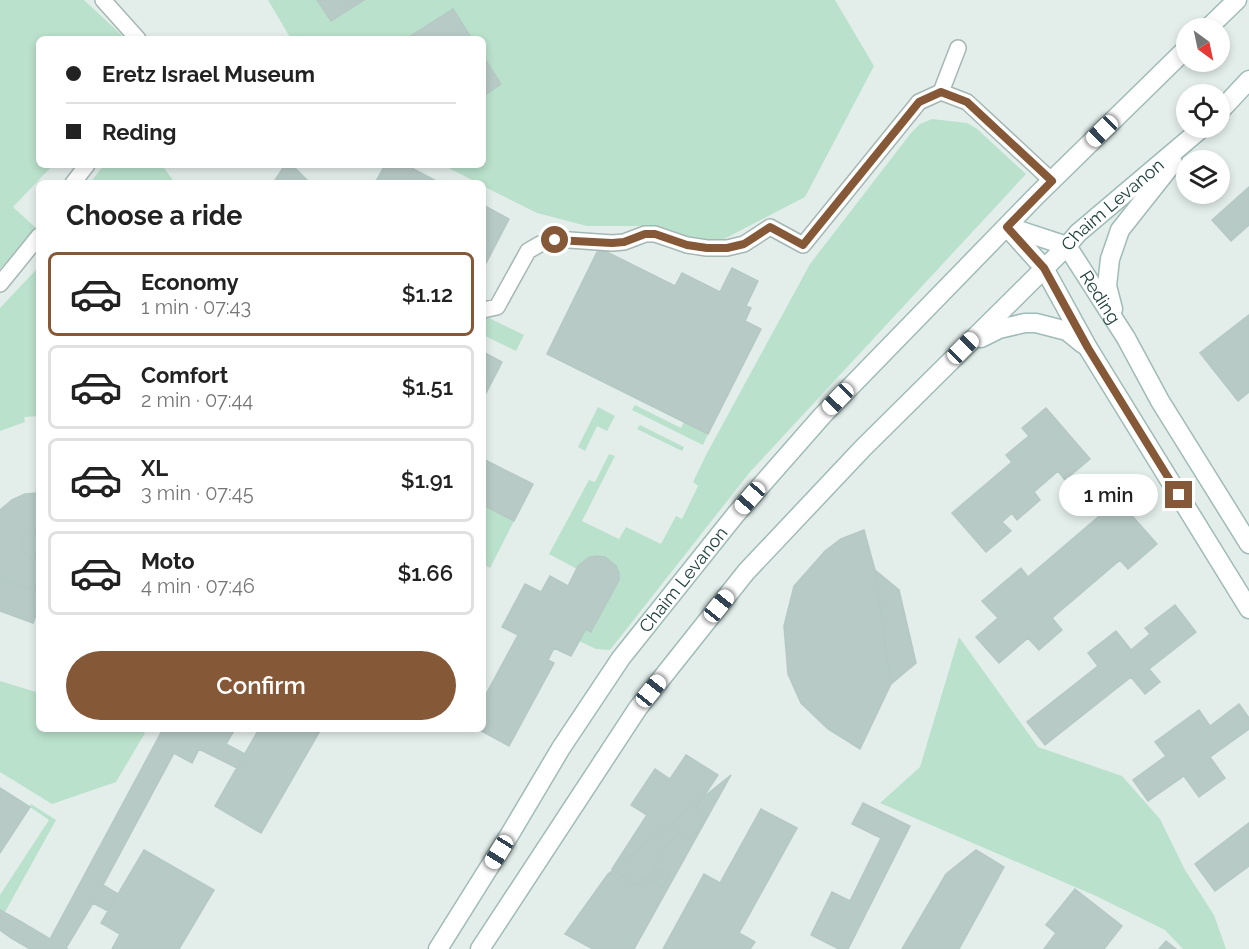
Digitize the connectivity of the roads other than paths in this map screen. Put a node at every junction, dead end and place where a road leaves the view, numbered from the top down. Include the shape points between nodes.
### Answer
1 (104, 0) edge
2 (1237, 0) edge
3 (1218, 18) edge
4 (135, 36) edge
5 (958, 48) dead end
6 (1176, 59) edge
7 (1249, 80) edge
8 (941, 92) junction
9 (1230, 100) edge
10 (1191, 138) edge
11 (1195, 138) edge
12 (85, 168) edge
13 (75, 180) edge
14 (1052, 181) junction
15 (1007, 227) junction
16 (36, 240) edge
17 (1067, 246) junction
18 (1044, 268) junction
19 (0, 284) edge
20 (486, 309) edge
21 (1126, 338) junction
22 (963, 348) junction
23 (1088, 348) junction
24 (1160, 401) junction
25 (1132, 418) junction
26 (1249, 544) edge
27 (1249, 609) edge
28 (438, 949) edge
29 (480, 949) edge

1 - 4 lane
2 - 3 main road
5 - 8 lane
6 - 14 main road, Chaim Levanon
7 - 9 main road
8 - 14 lane via 967,102
8 - 20 lane via 919,102 803,245 770,227 744,244 727,248 687,245 655,234 612,243 555,240 528,251 497,307
10 - 17 main road, Chaim Levanon
11 - 21 main road via 1120,230 1110,259 1107,286
12 - 13 lane
14 - 15 main road, Chaim Levanon
15 - 17 main road
15 - 18 main road, Reding
15 - 28 main road, Chaim Levanon via 822,416 736,514 628,649 561,748
16 - 19 lane
17 - 18 main road, Chaim Levanon
17 - 21 main road, Reding
18 - 22 main road, Chaim Levanon
18 - 23 main road, Reding
21 - 24 main road, Reding
22 - 23 main road via 999,329 1024,323 1067,331
22 - 29 main road, Chaim Levanon via 739,581 638,708
23 - 25 main road, Reding
24 - 25 main road via 1148,397 1136,401
24 - 26 main road, Reding
25 - 27 main road, Reding

